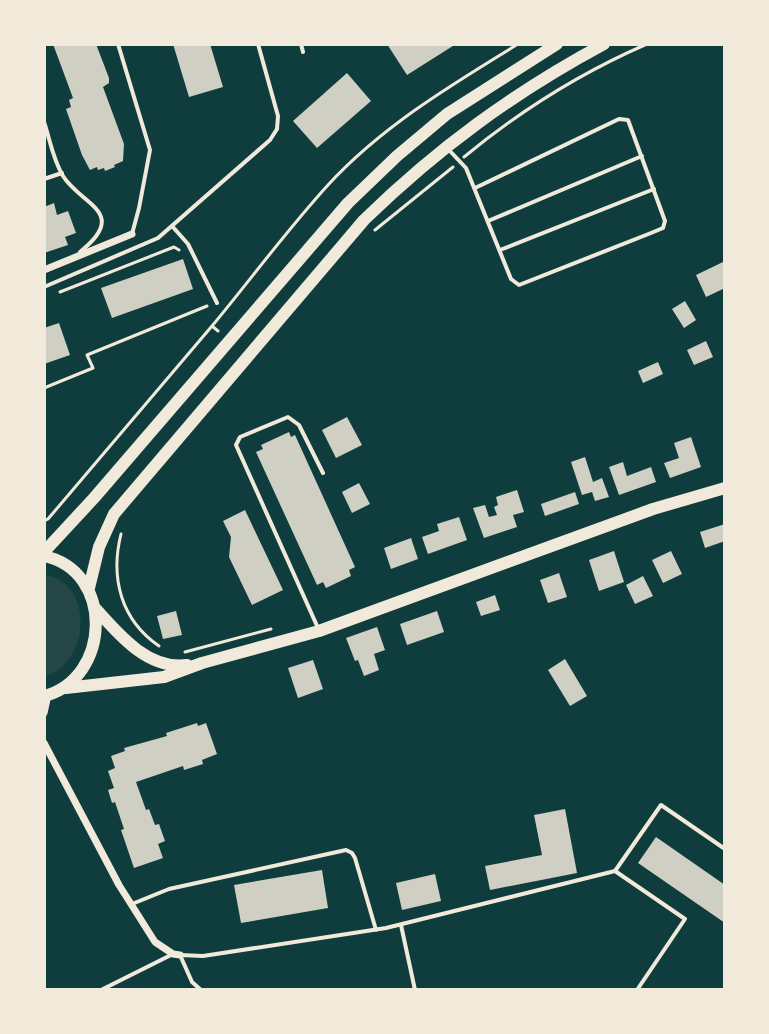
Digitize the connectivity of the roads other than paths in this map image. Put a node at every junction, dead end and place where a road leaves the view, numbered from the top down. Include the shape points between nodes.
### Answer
1 (118, 44) edge
2 (258, 44) edge
3 (301, 44) edge
4 (557, 44) edge
5 (604, 44) edge
6 (303, 52) dead end
7 (44, 122) edge
8 (445, 147) junction
9 (642, 156) junction
10 (62, 173) junction
11 (44, 179) edge
12 (475, 188) junction
13 (654, 189) junction
14 (488, 221) junction
15 (172, 226) junction
16 (132, 234) joint
17 (500, 250) junction
18 (69, 261) junction
19 (44, 270) edge
20 (44, 287) edge
21 (217, 303) dead end
22 (323, 473) dead end
23 (725, 488) edge
24 (44, 554) edge
25 (89, 588) junction
26 (95, 608) junction
27 (319, 631) junction
28 (202, 663) junction
29 (66, 688) junction
30 (46, 695) edge
31 (44, 713) edge
32 (44, 742) edge
33 (48, 760) edge
34 (725, 849) edge
35 (615, 871) junction
36 (131, 904) junction
37 (401, 925) junction
38 (376, 930) junction
39 (176, 954) junction
40 (101, 990) edge
41 (201, 990) edge
42 (415, 990) edge
43 (637, 990) edge

1 - 16 lane via 150,150
2 - 15 lane via 277,129
3 - 6 lane
4 - 24 main road via 447,114 348,203
5 - 8 main road via 516,94
7 - 10 lane
8 - 12 lane via 466,168
8 - 25 main road via 364,220 114,514
9 - 12 lane via 628,120 619,119
9 - 13 lane
9 - 14 lane
10 - 11 lane
10 - 18 lane via 97,207 101,220 97,239
12 - 14 lane
13 - 17 lane
13 - 17 lane via 663,228 637,239 519,285 511,279
14 - 17 lane
15 - 20 lane via 158,238
15 - 21 lane via 188,244
16 - 18 street
18 - 19 street
22 - 27 lane via 299,425 288,417 240,437 236,445
23 - 27 main road via 653,509
24 - 25 main road via 75,572
25 - 26 main road
26 - 28 main road via 153,660 179,666
26 - 29 main road via 97,628 88,659
27 - 28 main road
28 - 29 main road via 164,677
29 - 30 main road
30 - 31 street
32 - 33 street
33 - 36 street
34 - 35 lane via 661,805
35 - 37 lane
35 - 43 lane via 685,919
36 - 38 lane via 169,889 346,850 355,858
36 - 39 street via 155,942
37 - 38 lane
37 - 42 lane
38 - 39 lane via 203,956
39 - 40 lane
39 - 41 lane

